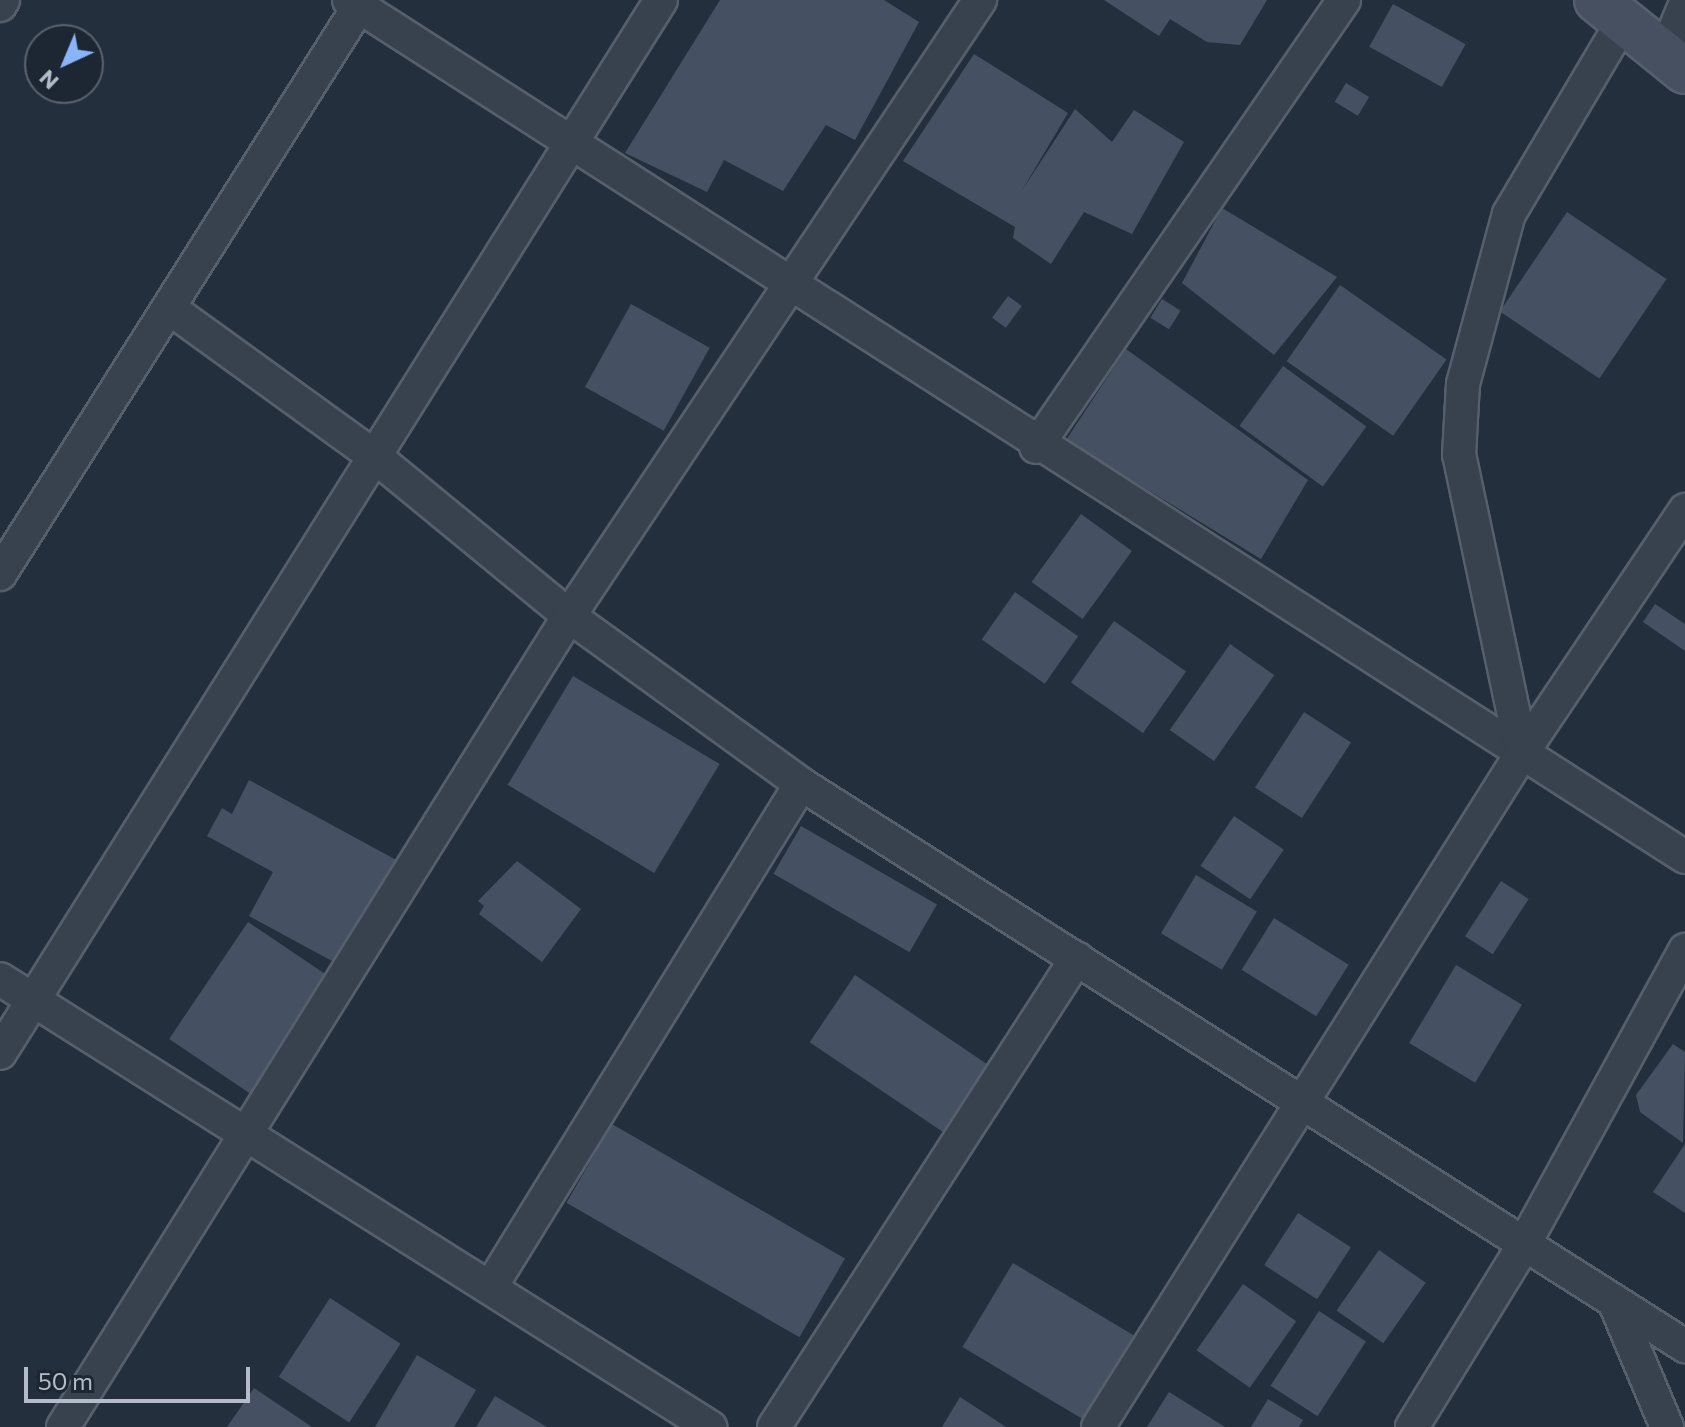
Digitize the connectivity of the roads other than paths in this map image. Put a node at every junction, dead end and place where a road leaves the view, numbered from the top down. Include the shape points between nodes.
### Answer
1 (661, 0) edge
2 (980, 0) edge
3 (1344, 0) edge
4 (357, 2) edge
5 (1685, 5) edge
6 (1609, 12) edge
7 (1674, 63) edge
8 (568, 141) junction
9 (794, 285) junction
10 (172, 310) junction
11 (1036, 447) junction
12 (378, 459) junction
13 (1685, 510) edge
14 (0, 574) edge
15 (569, 616) junction
16 (1522, 753) junction
17 (801, 784) junction
18 (1685, 857) edge
19 (1685, 950) edge
20 (1077, 958) junction
21 (0, 979) edge
22 (35, 1001) junction
23 (0, 1053) edge
24 (1302, 1102) junction
25 (247, 1135) junction
26 (1522, 1248) junction
27 (490, 1288) junction
28 (1614, 1301) junction
29 (1685, 1346) edge
30 (63, 1427) edge
31 (710, 1427) edge
32 (774, 1427) edge
33 (1098, 1427) edge
34 (1412, 1427) edge
35 (1667, 1427) edge

1 - 8 street
2 - 9 street
3 - 11 street
4 - 8 street
4 - 10 street
5 - 7 street
6 - 7 street
6 - 16 street via 1509,214 1463,384 1459,455
8 - 9 street
8 - 12 street
9 - 11 street
9 - 15 street
10 - 12 street
10 - 14 street
11 - 16 street
12 - 15 street
12 - 22 street
13 - 16 street
15 - 17 street
15 - 25 street
16 - 18 street
16 - 24 street
17 - 20 street
17 - 27 street
19 - 26 street
20 - 24 street
20 - 32 street
21 - 22 street
22 - 23 street
22 - 25 street
24 - 26 street
24 - 33 street
25 - 27 street
25 - 30 street
26 - 28 street
26 - 34 street
27 - 31 street
28 - 29 street
28 - 35 street

